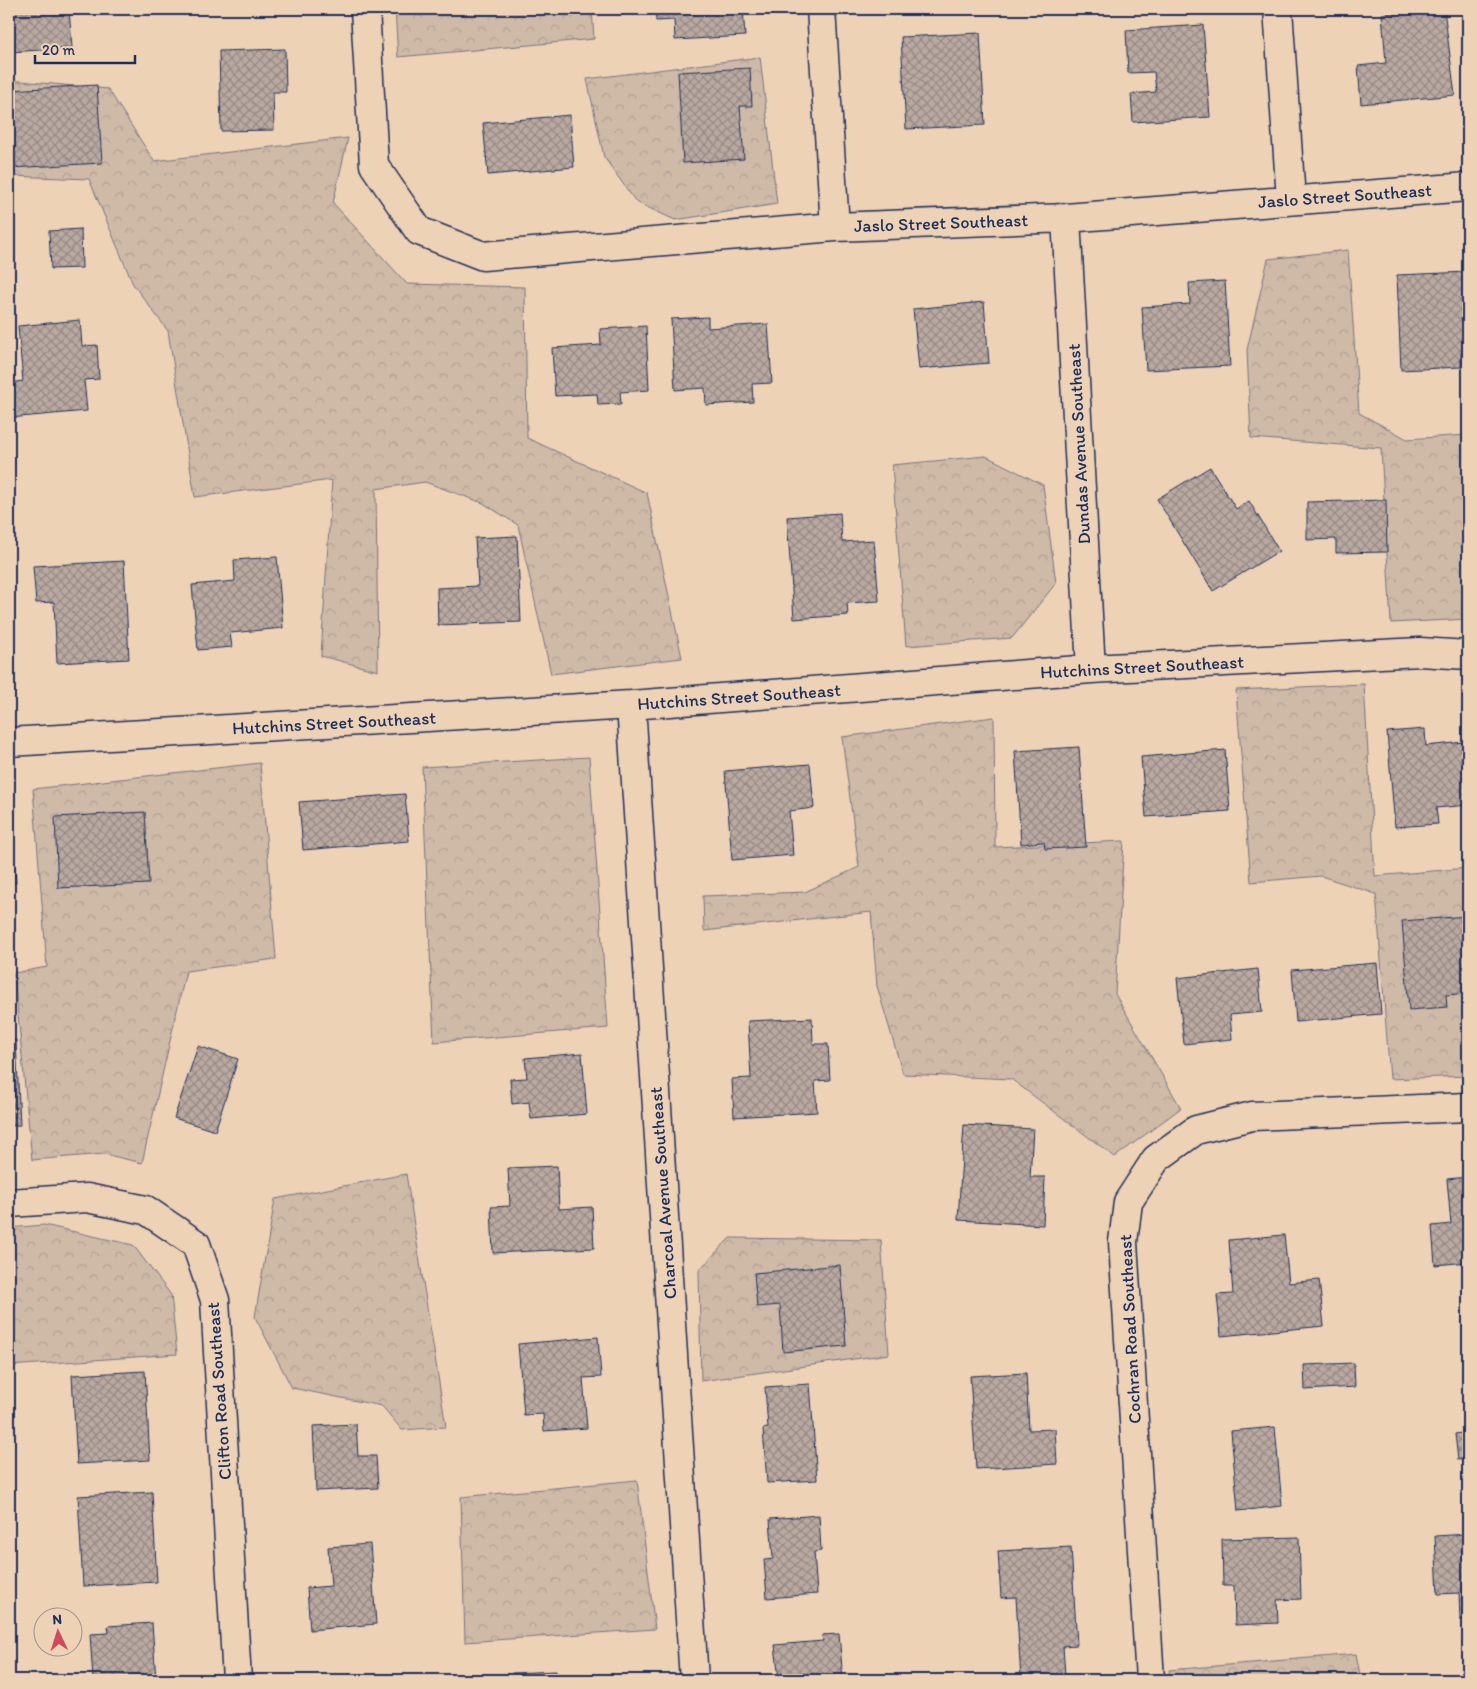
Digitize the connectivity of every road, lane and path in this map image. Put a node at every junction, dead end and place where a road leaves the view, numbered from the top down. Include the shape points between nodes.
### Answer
1 (365, 9) edge
2 (821, 9) edge
3 (1278, 9) edge
4 (1468, 187) edge
5 (1290, 200) junction
6 (1066, 218) junction
7 (835, 227) junction
8 (1468, 655) edge
9 (1091, 669) junction
10 (632, 705) junction
11 (9, 742) edge
12 (1468, 1107) edge
13 (9, 1204) edge
14 (238, 1680) edge
15 (694, 1680) edge
16 (1150, 1680) edge

1 - 7 street, Jaslo Street Southeast via 374,165 419,231 482,256
2 - 7 street
3 - 5 street
4 - 5 street, Jaslo Street Southeast
5 - 6 street, Jaslo Street Southeast
6 - 7 street, Jaslo Street Southeast
6 - 9 street, Dundas Avenue Southeast
8 - 9 street, Hutchins Street Southeast via 1420,652
9 - 10 street, Hutchins Street Southeast
10 - 11 street, Hutchins Street Southeast
10 - 15 street, Charcoal Avenue Southeast
12 - 16 street, Cochran Road Southeast via 1252,1116 1196,1130 1156,1159 1128,1202 1123,1242
13 - 14 street, Clifton Road Southeast via 88,1198 146,1210 196,1244 214,1300

